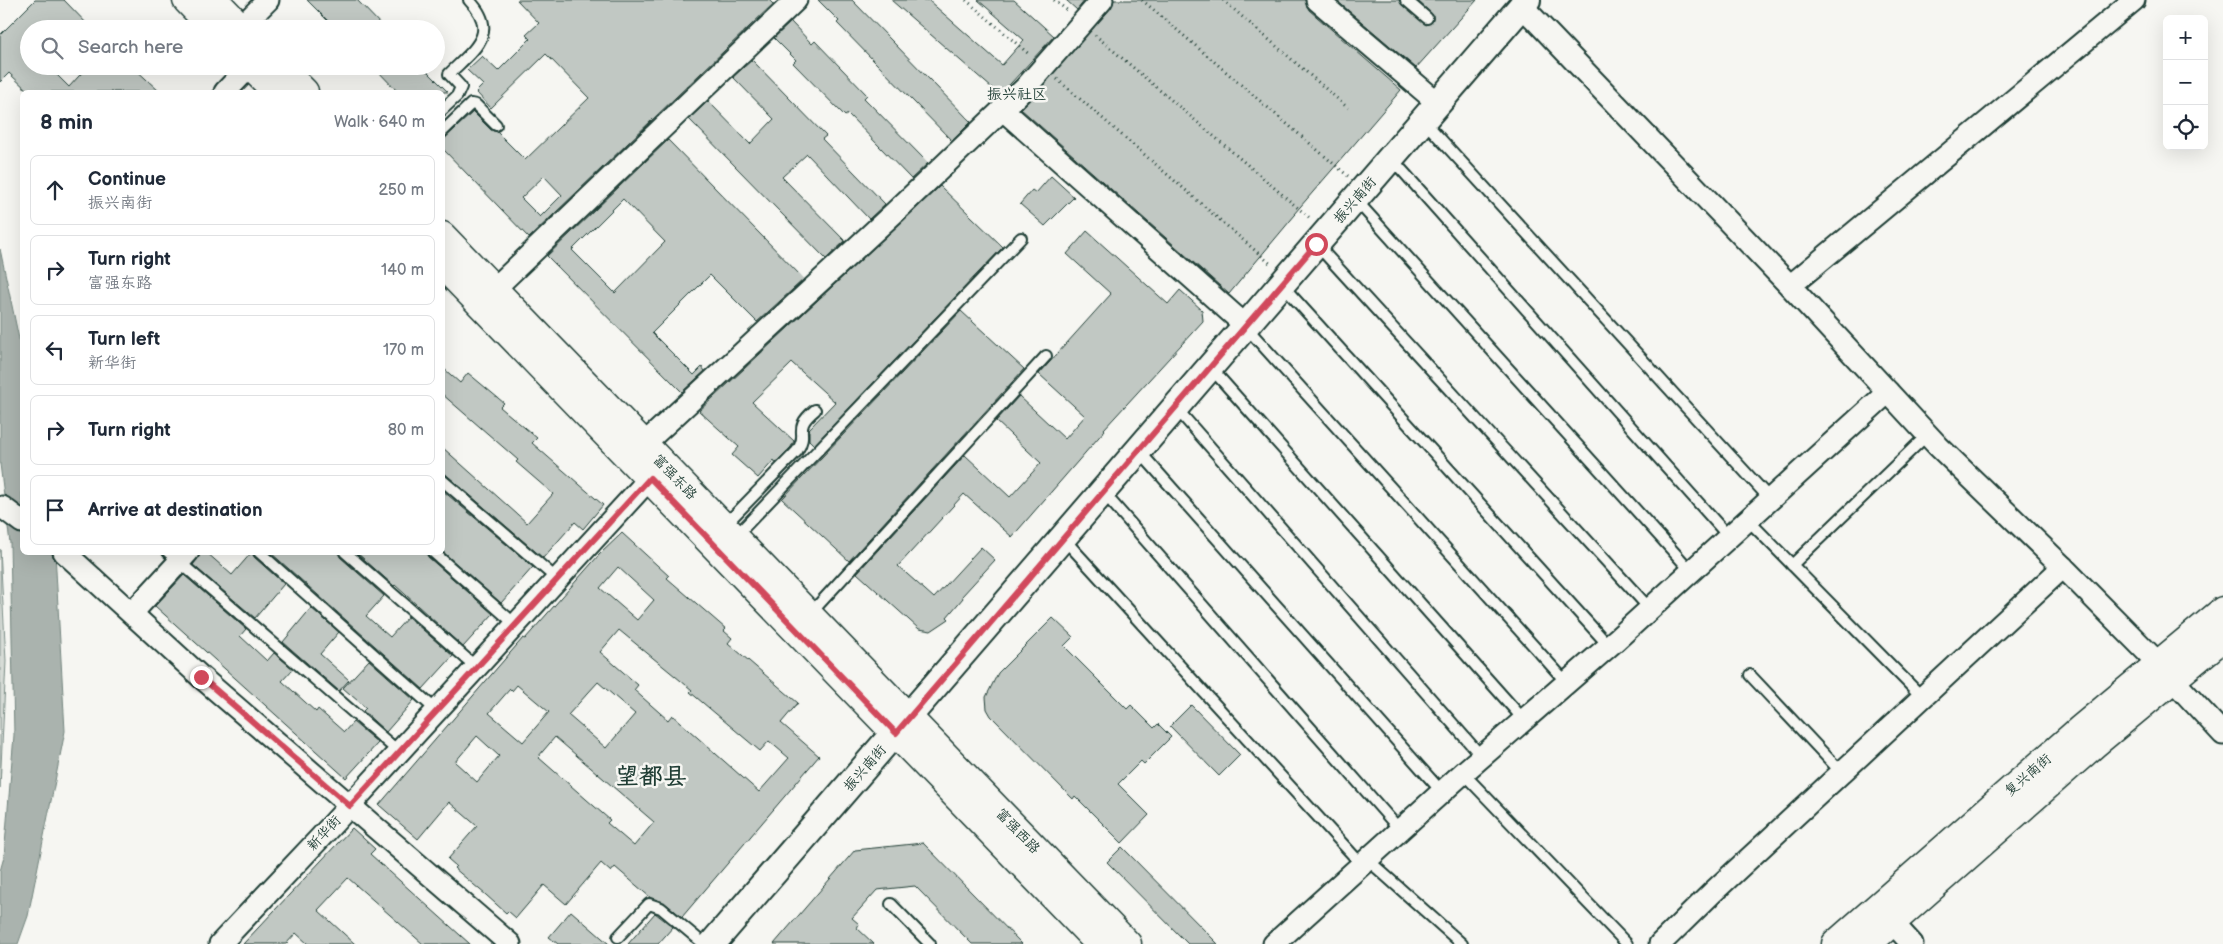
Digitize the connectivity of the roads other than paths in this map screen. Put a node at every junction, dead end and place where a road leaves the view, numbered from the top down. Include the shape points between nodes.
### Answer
1 (187, 0) edge
2 (214, 0) edge
3 (268, 0) edge
4 (469, 0) edge
5 (796, 0) edge
6 (1102, 0) edge
7 (1317, 0) edge
8 (1406, 0) edge
9 (2134, 0) edge
10 (1524, 3) edge
11 (1427, 18) dead end
12 (220, 20) edge
13 (228, 20) edge
14 (243, 20) edge
15 (241, 75) edge
16 (259, 75) edge
17 (287, 75) edge
18 (227, 90) edge
19 (275, 90) edge
20 (302, 90) edge
21 (445, 107) edge
22 (1002, 109) junction
23 (1431, 111) junction
24 (496, 125) dead end
25 (445, 129) edge
26 (1391, 157) junction
27 (1359, 195) junction
28 (1021, 238) dead end
29 (1321, 238) junction
30 (445, 239) edge
31 (445, 271) edge
32 (1284, 281) junction
33 (1790, 286) junction
34 (494, 289) junction
35 (1246, 326) junction
36 (1046, 356) dead end
37 (1211, 367) junction
38 (1888, 392) junction
39 (1176, 407) junction
40 (815, 410) dead end
41 (1927, 435) junction
42 (644, 444) junction
43 (1139, 450) junction
44 (650, 478) junction
45 (445, 483) edge
46 (1103, 492) junction
47 (1770, 499) junction
48 (2, 507) dead end
49 (20, 520) edge
50 (1748, 520) junction
51 (729, 532) junction
52 (1729, 537) junction
53 (1063, 538) junction
54 (67, 555) edge
55 (262, 555) edge
56 (348, 555) edge
57 (436, 555) edge
58 (178, 556) edge
59 (1792, 564) junction
60 (2064, 567) junction
61 (1691, 571) junction
62 (557, 579) junction
63 (1650, 609) junction
64 (2223, 611) edge
65 (132, 613) junction
66 (809, 615) junction
67 (516, 624) junction
68 (2223, 637) edge
69 (1609, 646) junction
70 (476, 667) junction
71 (2165, 671) junction
72 (1750, 675) dead end
73 (1567, 683) junction
74 (1923, 698) junction
75 (436, 711) junction
76 (1524, 720) junction
77 (902, 725) junction
78 (2223, 734) edge
79 (399, 752) junction
80 (1482, 757) junction
81 (1464, 773) junction
82 (1842, 773) junction
83 (1442, 792) junction
84 (350, 806) junction
85 (1400, 830) junction
86 (1365, 862) junction
87 (891, 904) dead end
88 (1892, 922) junction
89 (618, 937) dead end
90 (220, 944) edge
91 (510, 944) edge
92 (704, 944) edge
93 (712, 944) edge
94 (930, 944) edge
95 (1100, 944) edge
96 (1127, 944) edge
97 (1274, 944) edge
98 (1462, 944) edge
99 (1627, 944) edge
100 (1660, 944) edge
101 (1836, 944) edge
102 (1867, 944) edge
103 (1912, 944) edge

1 - 12 main road
2 - 13 main road
3 - 14 street
4 - 21 lane via 479,10 483,31 480,43 449,74 462,87
5 - 34 street
6 - 22 street via 1026,87
7 - 23 street
8 - 11 lane
9 - 33 street
10 - 23 street, 振兴南街
10 - 33 street
15 - 18 street
16 - 19 main road
17 - 20 main road
22 - 35 street
22 - 42 street
23 - 26 street, 振兴南街
23 - 47 lane
24 - 25 lane via 471,104
26 - 27 street, 振兴南街
26 - 52 lane
27 - 29 street, 振兴南街
27 - 61 lane
28 - 51 lane
29 - 32 street, 振兴南街
29 - 63 lane
30 - 34 main road, 富强东路
31 - 44 main road, 富强东路
32 - 35 street, 振兴南街
32 - 69 lane
33 - 38 street
34 - 42 main road, 富强东路
35 - 37 street, 振兴南街
35 - 73 lane
36 - 66 lane
37 - 39 street, 振兴南街
37 - 76 lane
38 - 41 street
38 - 47 street
39 - 43 street, 振兴南街
39 - 80 lane
40 - 51 lane via 803,420 802,444
41 - 59 lane
41 - 60 street
42 - 51 main road, 富强东路
43 - 46 street, 振兴南街
43 - 83 lane
44 - 62 street, 新华街
44 - 77 main road, 富强东路
45 - 62 lane
46 - 53 street, 振兴南街
46 - 85 lane
47 - 50 street
48 - 49 street
50 - 52 street
50 - 59 lane
51 - 66 main road, 富强东路
52 - 61 street
53 - 77 street, 振兴南街
53 - 86 lane
54 - 65 street
55 - 75 lane
56 - 70 lane
57 - 67 lane
58 - 65 street
58 - 79 lane
59 - 74 lane
60 - 71 street
60 - 74 street
61 - 63 street
62 - 67 street, 新华街
63 - 69 street
64 - 71 main road, 复兴南街
65 - 84 street
66 - 77 main road, 富强东路
67 - 70 street, 新华街
68 - 71 main road, 复兴南街
69 - 73 street
70 - 75 street, 新华街
71 - 78 street
71 - 88 main road, 复兴南街 via 2101,738
71 - 101 main road, 复兴南街 via 2081,729
72 - 82 lane
73 - 76 street
74 - 82 street
75 - 79 street, 新华街
76 - 80 street
77 - 93 street, 振兴南街
77 - 95 main road, 富强西路
77 - 96 main road, 富强西路
79 - 84 street, 新华街
80 - 81 street
81 - 83 street
81 - 99 lane
82 - 100 street
83 - 85 street
84 - 90 street, 新华街
84 - 91 street
85 - 86 street
86 - 97 street
86 - 98 lane
87 - 94 lane
88 - 102 main road, 复兴南街
88 - 103 street
89 - 92 lane via 648,904 661,908

